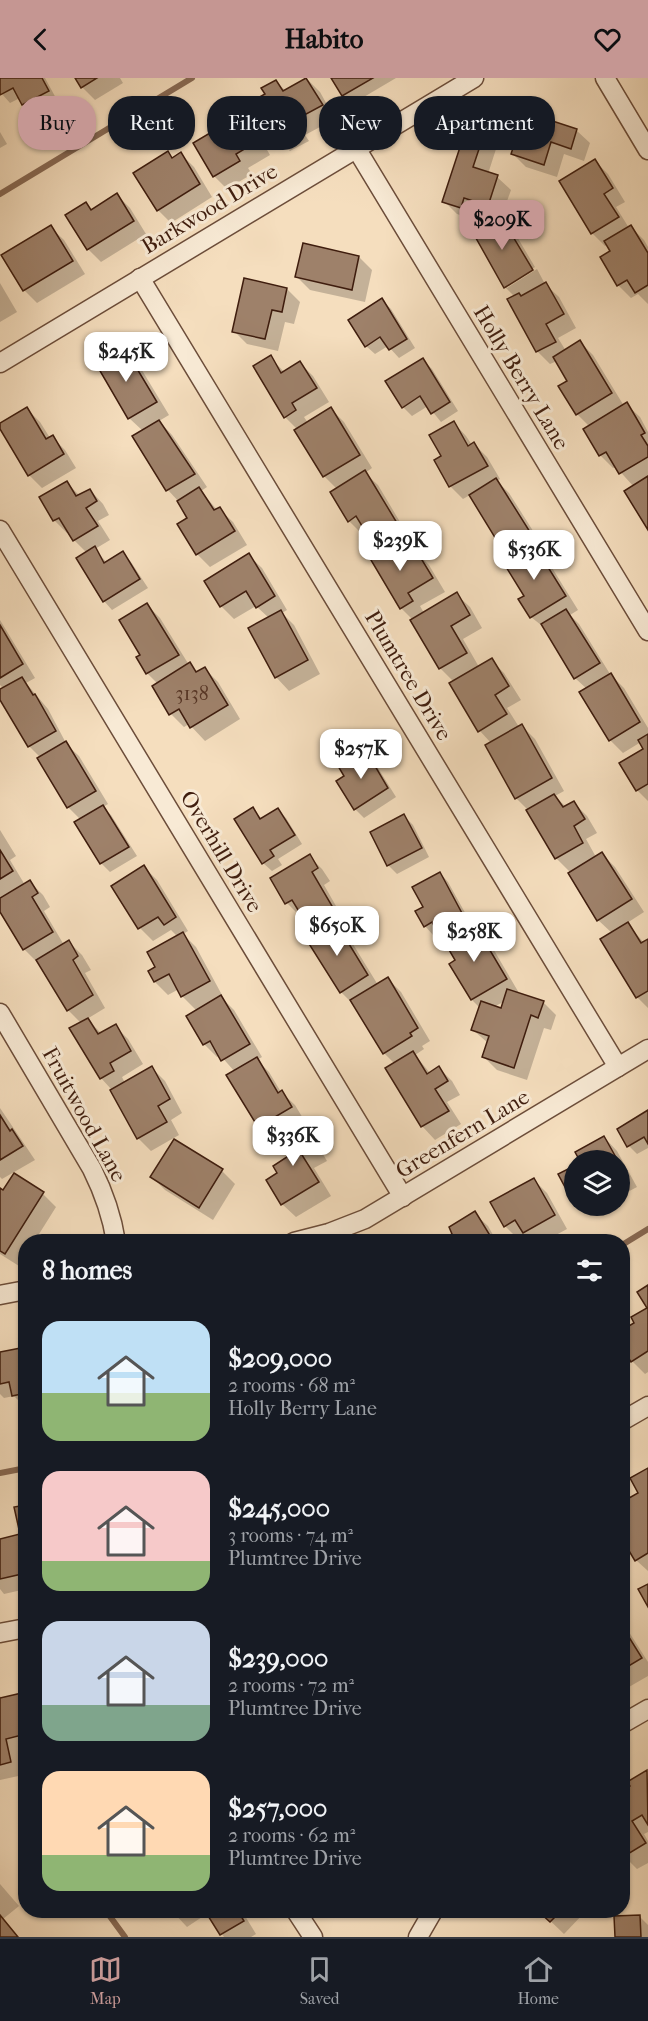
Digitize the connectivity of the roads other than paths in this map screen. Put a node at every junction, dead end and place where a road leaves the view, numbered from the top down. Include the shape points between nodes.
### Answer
1 (474, 78) edge
2 (604, 78) edge
3 (402, 121) edge
4 (353, 150) edge
5 (357, 150) edge
6 (648, 150) edge
7 (140, 278) junction
8 (0, 363) edge
9 (0, 530) edge
10 (648, 631) edge
11 (0, 1013) edge
12 (648, 1049) edge
13 (618, 1067) junction
14 (403, 1197) junction
15 (114, 1234) edge
16 (325, 1234) edge
17 (18, 1292) edge
18 (0, 1295) edge
19 (648, 1406) edge
20 (630, 1416) edge
21 (18, 1630) edge
22 (0, 1633) edge
23 (648, 1708) edge
24 (630, 1719) edge
25 (301, 1918) edge
26 (429, 1918) edge
27 (313, 1937) edge
28 (418, 1937) edge

1 - 3 street, Barkwood Drive
2 - 6 street
4 - 7 street, Barkwood Drive
5 - 10 street, Holly Berry Lane
7 - 8 street, Barkwood Drive
7 - 13 street, Plumtree Drive
9 - 14 street, Overhill Drive
11 - 15 street, Fruitwood Lane via 92,1169 110,1212
12 - 13 street, Greenfern Lane
13 - 14 street, Greenfern Lane
14 - 16 street, Greenfern Lane via 365,1219
17 - 18 street
19 - 20 street
21 - 22 street
23 - 24 street
25 - 27 street
26 - 28 street

